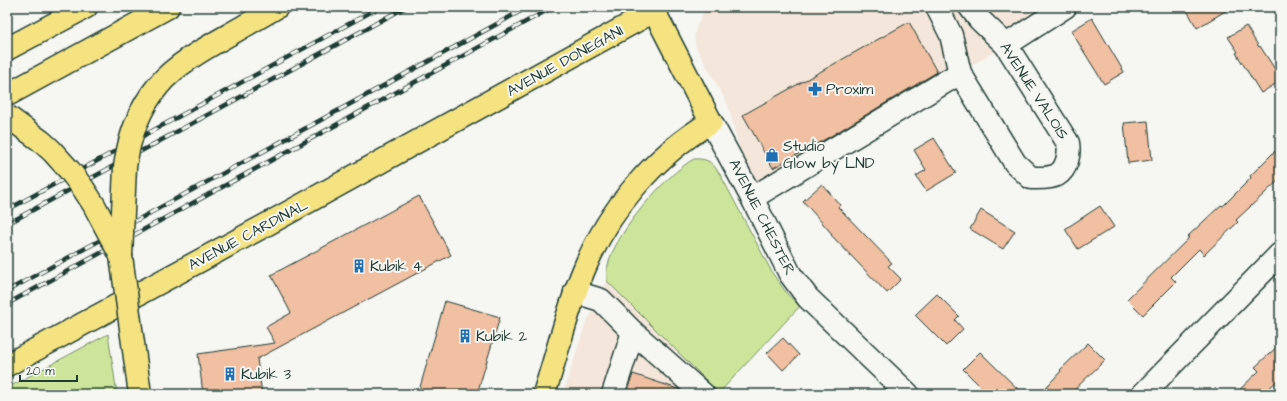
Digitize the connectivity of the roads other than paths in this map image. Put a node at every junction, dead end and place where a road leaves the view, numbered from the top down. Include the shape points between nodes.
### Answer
1 (86, 7) edge
2 (168, 7) edge
3 (277, 7) edge
4 (937, 7) edge
5 (970, 7) edge
6 (1065, 7) edge
7 (657, 9) edge
8 (1006, 45) junction
9 (7, 50) edge
10 (960, 73) junction
11 (7, 95) edge
12 (489, 103) joint
13 (7, 116) edge
14 (711, 122) junction
15 (752, 198) junction
16 (1280, 254) edge
17 (121, 256) junction
18 (575, 292) junction
19 (633, 332) junction
20 (7, 364) edge
21 (140, 394) edge
22 (544, 394) edge
23 (613, 394) edge
24 (703, 394) edge
25 (908, 394) edge
26 (1143, 394) edge

1 - 9 main road
2 - 11 main road
3 - 17 main road, bridge via 179,67 158,85 135,126 127,154
4 - 10 street, AVENUE VALOIS via 951,35
5 - 8 street, AVENUE VALOIS
6 - 8 street
7 - 12 main road, AVENUE DONEGANI
7 - 14 main road, AVENUE CHESTER
8 - 10 street, AVENUE VALOIS via 1068,143 1067,161 1057,175 1031,178 1015,164
10 - 15 street
12 - 20 main road, AVENUE CARDINAL
13 - 17 main road, bridge via 41,141 70,170 90,199
14 - 15 street, AVENUE CHESTER
14 - 18 main road via 667,153 633,189 600,237
15 - 25 street, AVENUE CHESTER via 790,274 808,298
16 - 26 street
17 - 21 main road, bridge
18 - 19 street via 601,300
18 - 22 main road
19 - 23 street
19 - 24 street

